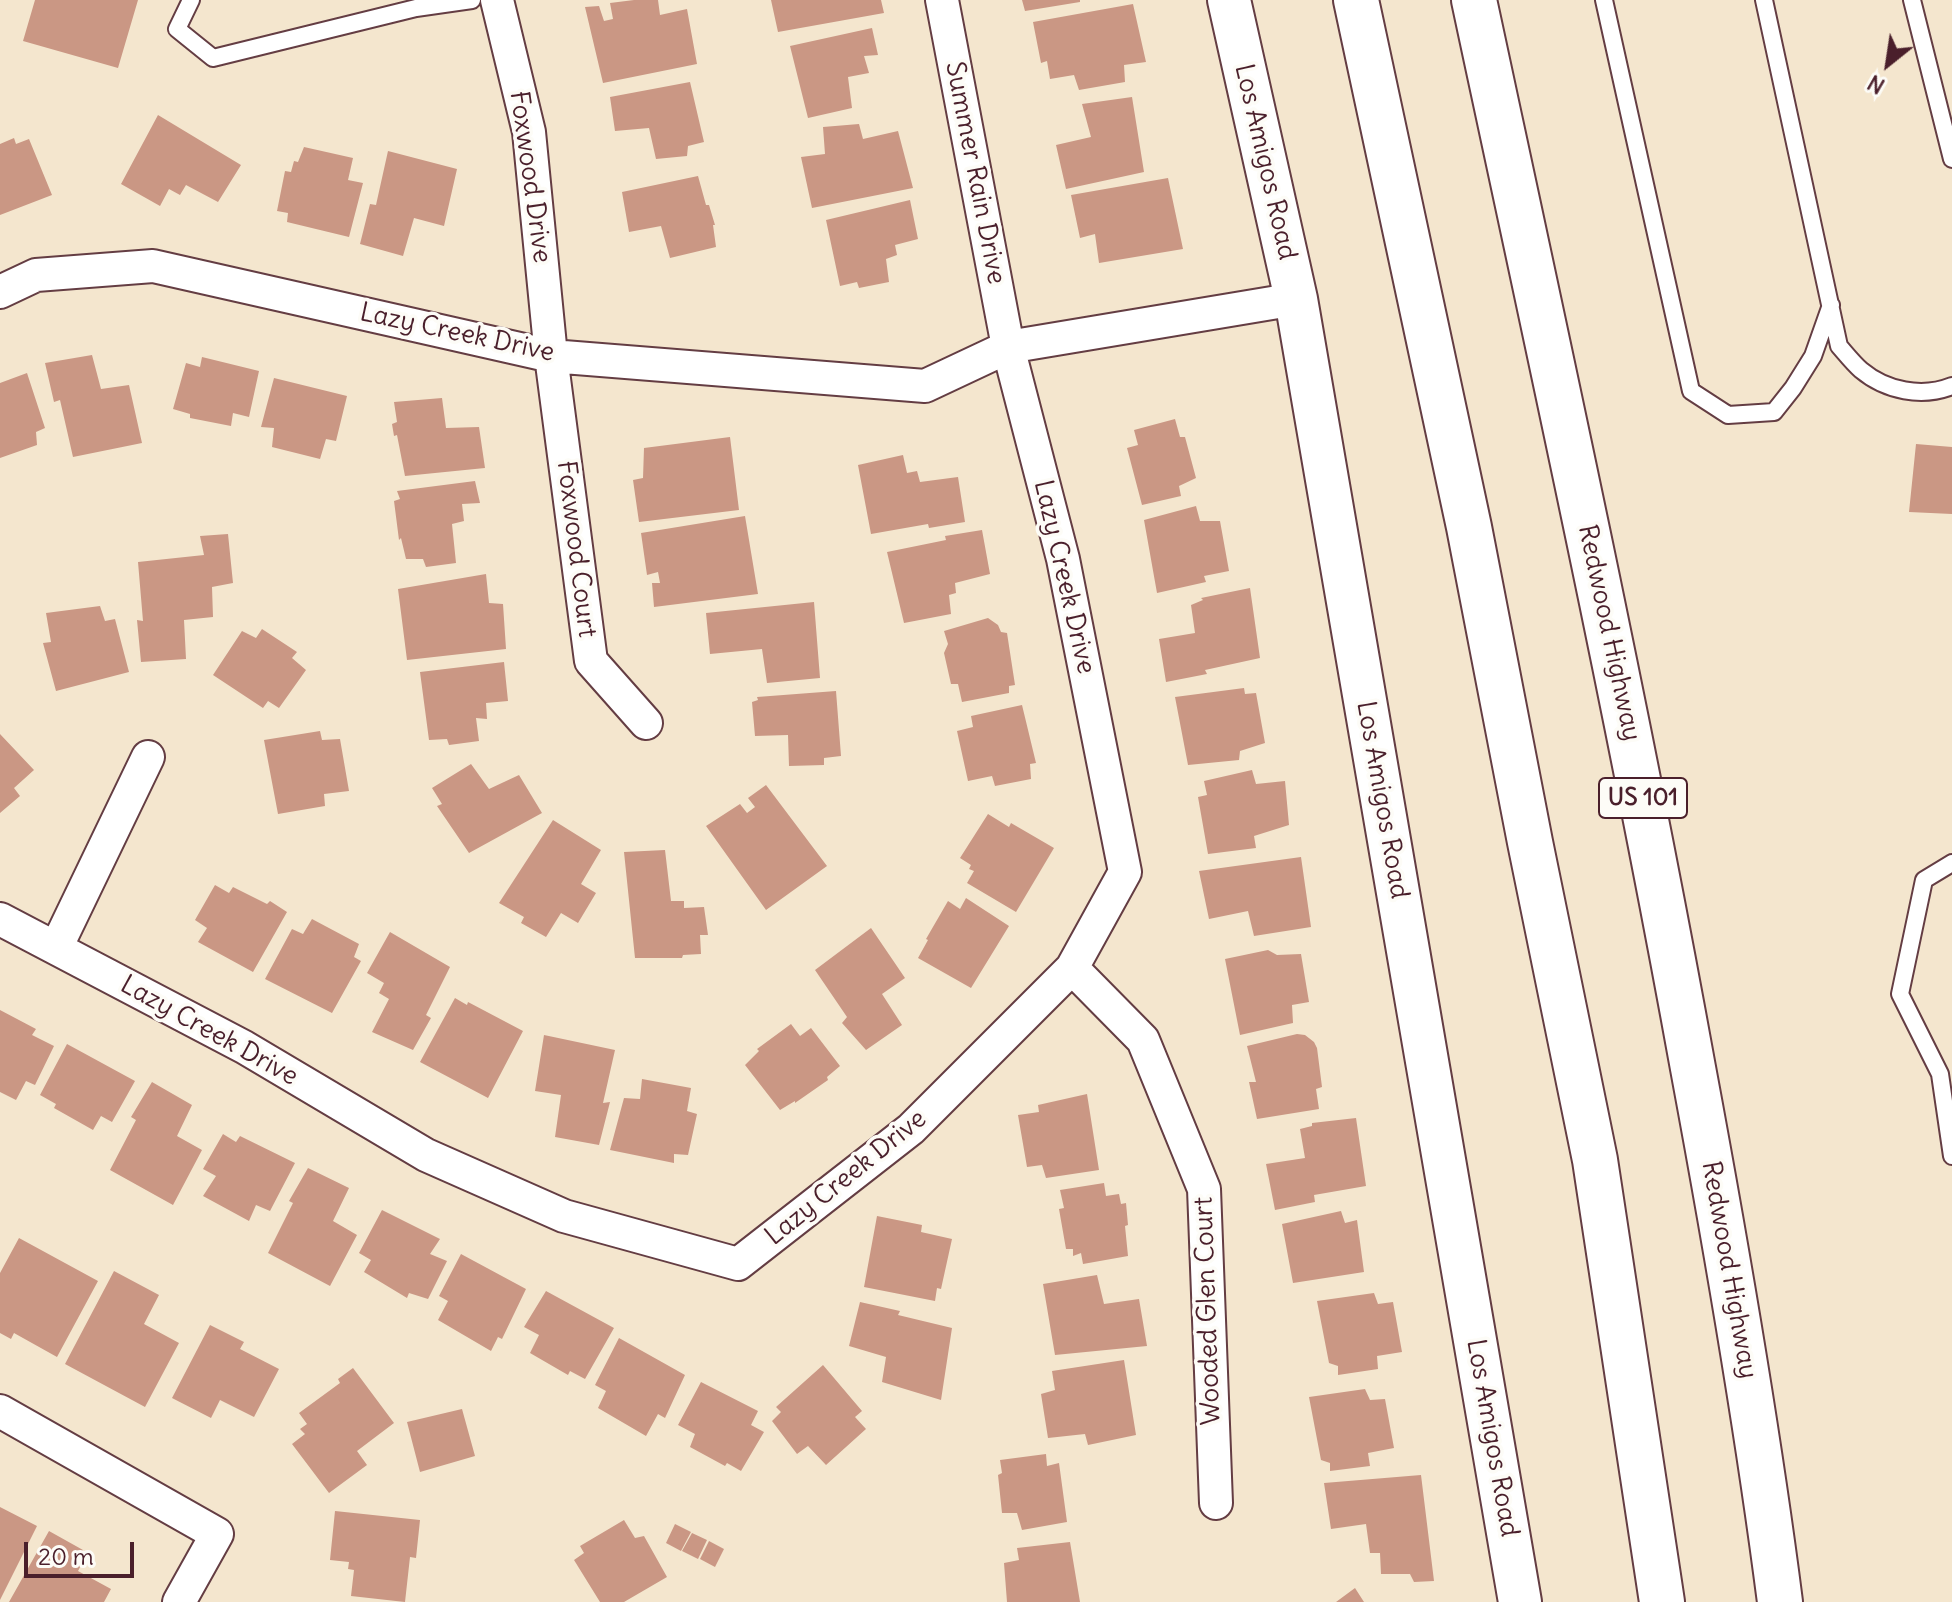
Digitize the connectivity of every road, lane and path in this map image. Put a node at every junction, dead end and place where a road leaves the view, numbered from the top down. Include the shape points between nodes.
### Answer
1 (191, 0) edge
2 (472, 0) edge
3 (497, 0) edge
4 (942, 0) edge
5 (1229, 0) edge
6 (1356, 0) edge
7 (1474, 0) edge
8 (1604, 0) edge
9 (1764, 0) edge
10 (1912, 0) edge
11 (1952, 159) edge
12 (0, 292) edge
13 (1296, 299) junction
14 (1831, 305) junction
15 (1008, 347) junction
16 (551, 356) junction
17 (1952, 386) edge
18 (646, 723) dead end
19 (148, 757) dead end
20 (1952, 863) edge
21 (0, 919) edge
22 (56, 948) junction
23 (1072, 968) junction
24 (1952, 1156) edge
25 (0, 1411) edge
26 (1216, 1503) dead end
27 (179, 1602) edge
28 (1520, 1602) edge
29 (1662, 1602) edge
30 (1780, 1602) edge

1 - 2 lane via 177,29 213,58 416,8
3 - 16 street, Foxwood Drive via 529,132
4 - 15 street, Summer Rain Drive
5 - 13 street, Los Amigos Road
6 - 29 highway via 1469,527 1595,1160
7 - 30 highway, Redwood Highway / US 101 via 1655,858 1766,1491
8 - 14 lane via 1691,391 1728,415 1774,412 1813,356
9 - 14 lane
10 - 11 lane
12 - 16 street, Lazy Creek Drive via 36,275 153,266
13 - 15 street, Lazy Creek Drive
13 - 28 street, Los Amigos Road
14 - 17 lane via 1839,346 1883,385 1908,391
15 - 16 street, Lazy Creek Drive via 925,386
15 - 23 street, Lazy Creek Drive via 1063,559 1125,872
16 - 18 street, Foxwood Court via 591,661
19 - 22 street
20 - 24 lane via 1924,880 1900,994 1940,1074
21 - 22 street, Lazy Creek Drive
22 - 23 street, Lazy Creek Drive via 244,1047 426,1155 564,1216 738,1264 911,1129
23 - 26 street, Wooded Glen Court via 1143,1040 1204,1189
25 - 27 street via 217,1534

